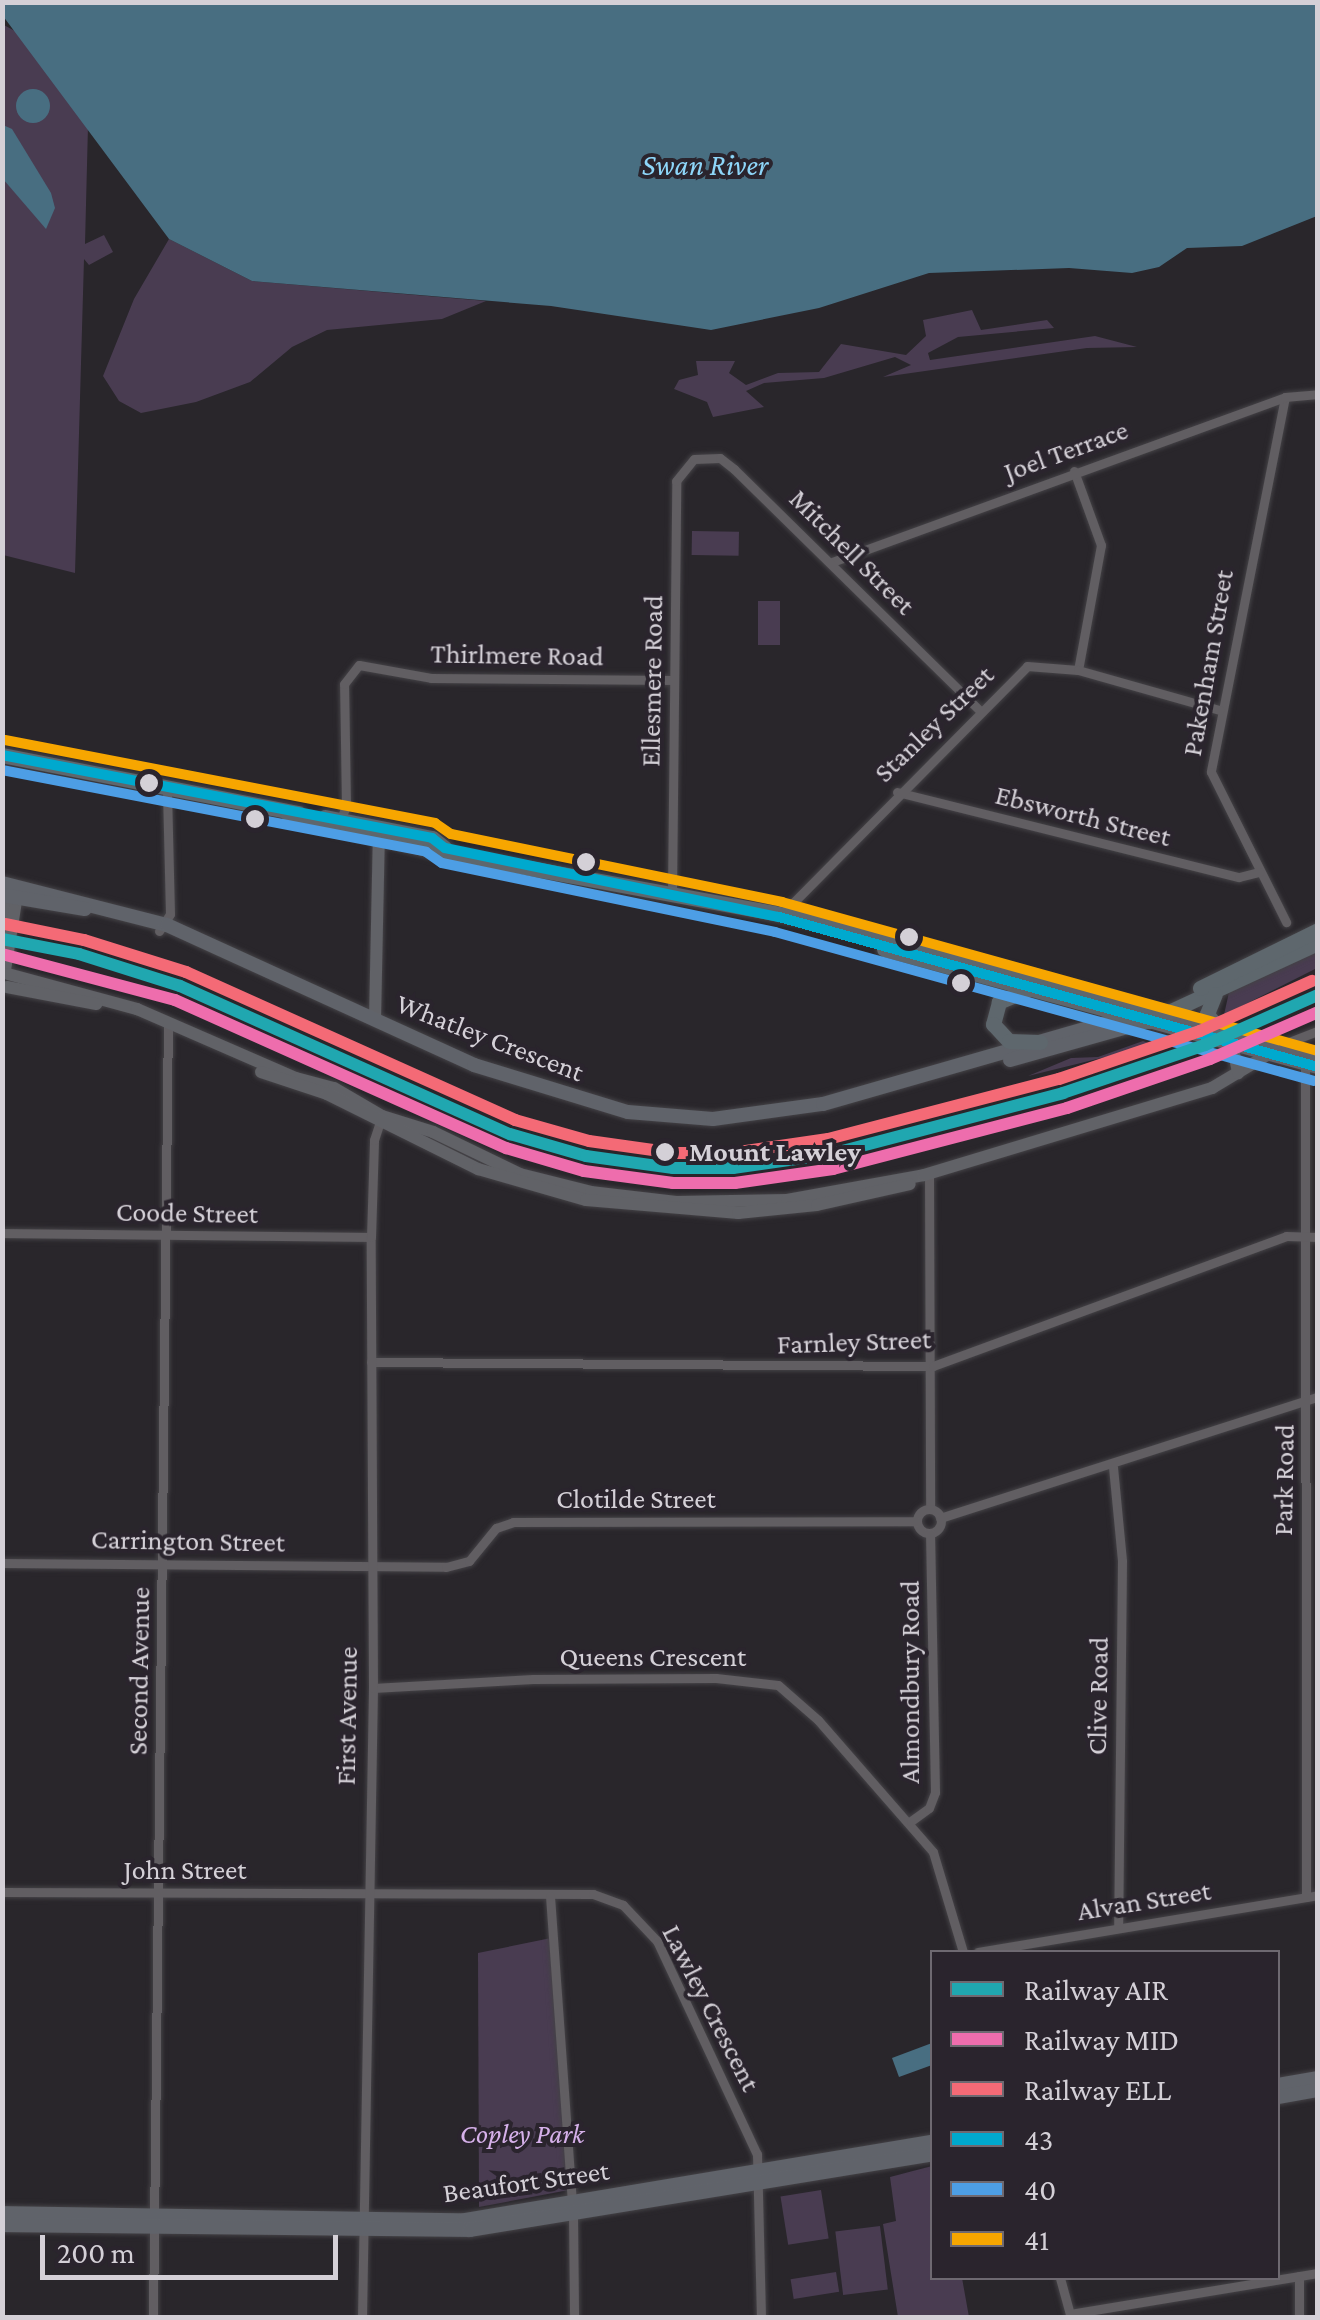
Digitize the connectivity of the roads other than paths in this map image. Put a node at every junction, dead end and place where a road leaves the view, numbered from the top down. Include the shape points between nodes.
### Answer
1 (1318, 394) edge
2 (1284, 397) junction
3 (684, 469) joint
4 (1074, 471) junction
5 (832, 562) junction
6 (1078, 670) junction
7 (674, 680) junction
8 (979, 710) junction
9 (1219, 710) junction
10 (2, 755) edge
11 (167, 790) junction
12 (896, 792) junction
13 (335, 824) junction
14 (378, 832) junction
15 (1259, 872) junction
16 (672, 895) junction
17 (8, 897) edge
18 (166, 900) junction
19 (779, 917) junction
20 (1286, 922) dead end
21 (159, 925) junction
22 (1318, 930) edge
23 (1318, 943) edge
24 (5, 974) edge
25 (1029, 989) junction
26 (1218, 991) junction
27 (1149, 1016) junction
28 (375, 1020) junction
29 (167, 1030) junction
30 (1318, 1030) edge
31 (1220, 1031) junction
32 (1040, 1042) junction
33 (1232, 1044) junction
34 (1273, 1050) junction
35 (1313, 1062) edge
36 (1238, 1072) junction
37 (858, 1095) junction
38 (380, 1120) junction
39 (926, 1174) junction
40 (2, 1233) edge
41 (164, 1236) junction
42 (371, 1237) junction
43 (1312, 1237) edge
44 (371, 1362) junction
45 (933, 1366) junction
46 (1313, 1397) edge
47 (1113, 1466) junction
48 (930, 1509) junction
49 (940, 1518) junction
50 (917, 1521) junction
51 (930, 1533) junction
52 (164, 1562) junction
53 (2, 1563) edge
54 (374, 1566) junction
55 (374, 1688) junction
56 (911, 1821) junction
57 (2, 1892) edge
58 (158, 1893) junction
59 (368, 1893) junction
60 (550, 1896) junction
61 (1318, 1896) edge
62 (1306, 1897) junction
63 (1118, 1927) junction
64 (962, 1950) edge
65 (989, 1950) edge
66 (1318, 2078) edge
67 (1280, 2085) edge
68 (1318, 2090) edge
69 (1280, 2096) edge
70 (930, 2142) edge
71 (757, 2154) junction
72 (930, 2154) edge
73 (780, 2167) junction
74 (760, 2176) junction
75 (573, 2208) junction
76 (2, 2213) edge
77 (152, 2220) junction
78 (2, 2225) edge
79 (363, 2225) junction
80 (1318, 2273) edge
81 (1299, 2276) junction
82 (1280, 2279) edge
83 (1061, 2280) edge
84 (1276, 2280) edge
85 (1071, 2316) edge
86 (153, 2318) edge
87 (362, 2318) edge
88 (574, 2318) edge
89 (761, 2318) edge
90 (1299, 2318) edge

1 - 2 street, Joel Terrace
2 - 4 street, Joel Terrace
2 - 9 street, Pakenham Street
3 - 5 street, Mitchell Street via 706,454 720,458
3 - 7 street, Ellesmere Road via 676,482
4 - 5 street, Joel Terrace
4 - 6 street via 1102,545
5 - 8 street, Mitchell Street
6 - 8 street, Stanley Street via 1027,666
6 - 9 street, Stanley Street
7 - 13 street, Thirlmere Road via 432,678 359,665 344,684 346,770
7 - 16 street, Ellesmere Road
8 - 12 street, Stanley Street
9 - 15 street, Pakenham Street via 1212,785
10 - 11 highway
11 - 13 highway
11 - 18 street
12 - 15 street, Ebsworth Street via 1239,878
12 - 19 street, Stanley Street
13 - 14 highway
14 - 16 highway
14 - 28 street
15 - 20 street, Pakenham Street
16 - 19 highway
17 - 21 main road, Whatley Crescent
17 - 24 street
18 - 21 street
18 - 21 street
19 - 25 highway
19 - 27 highway via 813,920
21 - 28 main road, Whatley Crescent
22 - 27 highway
23 - 26 highway
24 - 29 street via 92,994
25 - 27 highway
25 - 32 highway via 999,1002 993,1024 1008,1041
26 - 27 highway
26 - 31 highway via 1207,1014
27 - 31 main road
27 - 32 main road, Whatley Crescent
27 - 33 main road
27 - 37 main road, Whatley Crescent via 869,1098
28 - 37 main road, Whatley Crescent via 524,1084 628,1112 713,1119
29 - 38 street via 334,1088
29 - 41 street, Second Avenue
30 - 34 street
31 - 34 main road
32 - 37 main road, Whatley Crescent
33 - 34 main road
33 - 36 street
34 - 35 main road
34 - 36 street
35 - 43 street, Park Road
36 - 39 street via 1223,1084 1092,1129
38 - 39 street via 434,1132 520,1174 639,1198 787,1200
38 - 42 street, First Avenue
39 - 45 street
40 - 41 street, Coode Street
41 - 42 street, Coode Street
41 - 52 street, Second Avenue
42 - 44 street, First Avenue
43 - 45 street, Farnley Street via 1286,1236
43 - 46 street, Park Road
44 - 45 street, Farnley Street
44 - 54 street, First Avenue
45 - 48 street
46 - 47 street
46 - 62 street, Park Road
47 - 49 street
47 - 63 street, Clive Road via 1122,1561
48 - 49 street
48 - 50 street
49 - 51 street
50 - 51 street
50 - 54 street, Clotilde Street via 513,1522 496,1528 458,1566
51 - 56 street, Almondbury Road via 935,1792
52 - 53 street, Carrington Street
52 - 54 street, Carrington Street
52 - 58 street, Second Avenue
54 - 55 street, First Avenue
55 - 56 street, Queens Crescent via 532,1679 762,1680 790,1692
55 - 59 street, First Avenue
56 - 64 street, Queens Crescent via 939,1866
57 - 58 street, John Street
58 - 59 street, John Street
58 - 77 street, Second Avenue
59 - 60 street, Lawley Crescent
59 - 79 street, First Avenue
60 - 71 street, Lawley Crescent via 607,1896 653,1935
60 - 75 street
61 - 62 street, Alvan Street
62 - 63 street, Alvan Street
63 - 65 street, Alvan Street
66 - 67 main road
68 - 69 main road
70 - 73 main road, Beaufort Street
71 - 73 street
71 - 74 street, Lawley Crescent
72 - 74 main road, Beaufort Street
73 - 74 main road, Beaufort Street
74 - 75 main road, Beaufort Street
74 - 89 street, Lawley Crescent
75 - 79 main road, Beaufort Street via 470,2230
75 - 88 street
76 - 77 main road, Beaufort Street
77 - 78 main road, Beaufort Street
77 - 79 main road, Beaufort Street
77 - 86 street, Second Avenue
79 - 87 street, First Avenue
80 - 81 street
81 - 82 street
81 - 90 street
83 - 85 street
84 - 85 street

